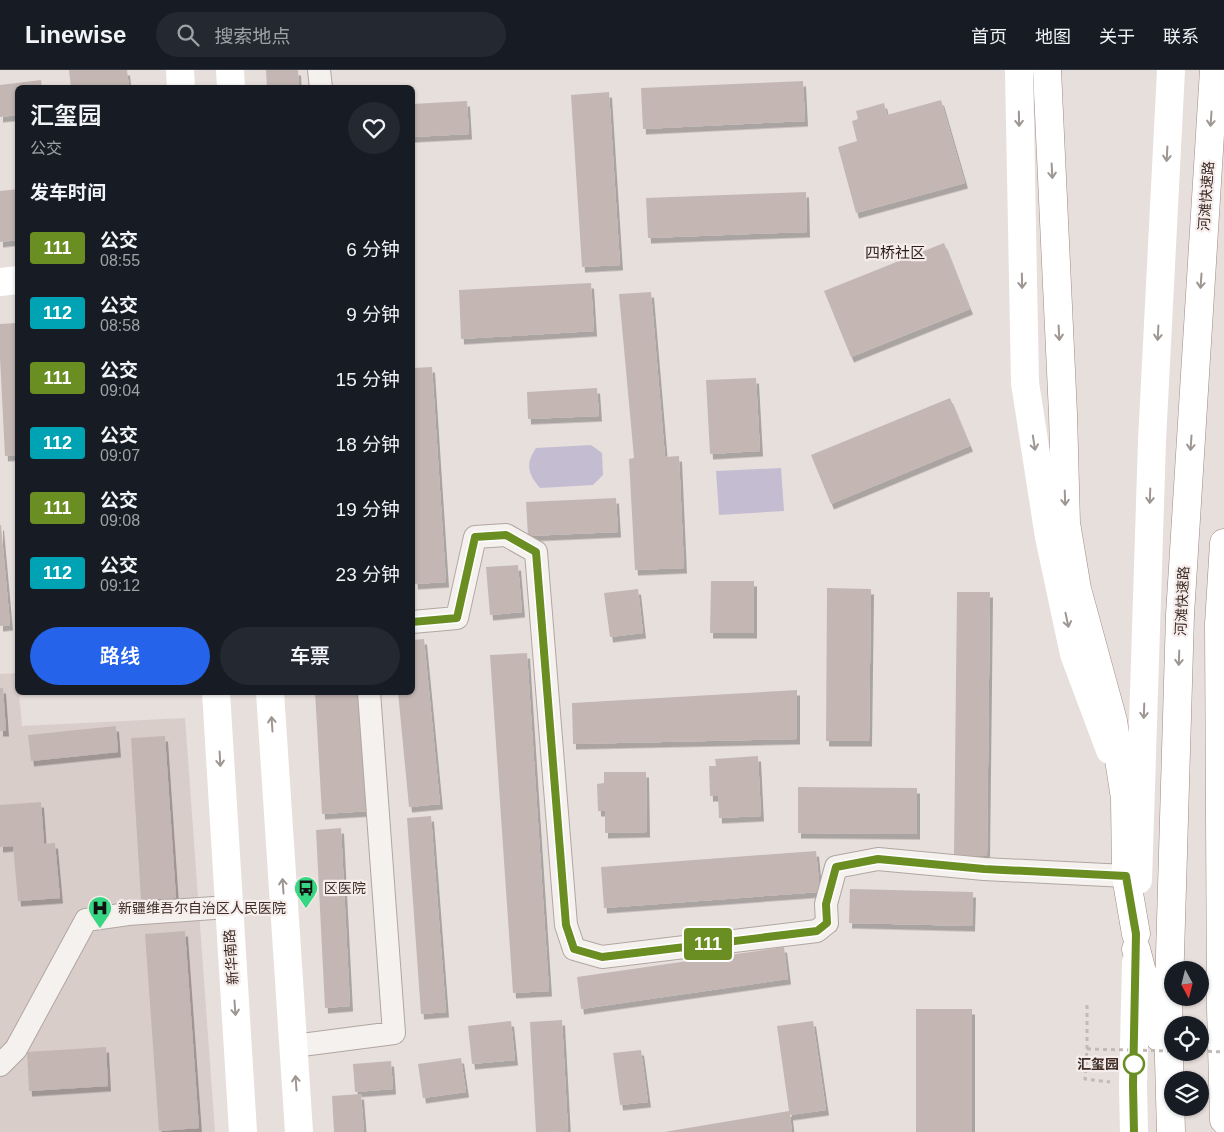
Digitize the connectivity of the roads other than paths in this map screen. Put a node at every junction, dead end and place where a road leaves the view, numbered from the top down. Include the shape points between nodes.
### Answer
1 (180, 70) edge
2 (230, 70) edge
3 (319, 70) edge
4 (1019, 70) edge
5 (1047, 70) edge
6 (1171, 70) edge
7 (1214, 70) edge
8 (181, 85) edge
9 (231, 85) edge
10 (321, 85) edge
11 (15, 280) edge
12 (0, 282) edge
13 (1224, 543) edge
14 (415, 622) edge
15 (216, 695) edge
16 (270, 695) edge
17 (369, 695) edge
18 (1123, 786) junction
19 (1126, 876) junction
20 (228, 907) junction
21 (1136, 941) junction
22 (294, 1046) junction
23 (0, 1066) edge
24 (1168, 1071) edge
25 (1170, 1071) edge
26 (1171, 1116) edge
27 (1224, 1120) edge
28 (243, 1132) edge
29 (299, 1132) edge
30 (1134, 1132) edge
31 (1171, 1132) edge

1 - 8 main road
2 - 9 main road
3 - 10 street
4 -> 18 main road via 1025,383 1049,537 1074,654
5 -> 18 main road via 1068,533 1077,589 1113,721
6 -> 21 main road via 1152,441
7 -> 25 main road, 河滩快速路 via 1180,615 1168,1022
11 - 12 main road
13 - 27 main road via 1219,634
14 - 19 street via 457,618 475,537 506,535 536,552 566,925 574,949 602,957 817,931 827,923 826,904 836,867 878,859 984,869
15 -> 20 main road, 新华南路
22 -> 16 main road
17 - 22 street via 394,1032
18 - 19 main road
19 - 21 main road
20 - 23 street via 86,920 16,1048
20 -> 28 main road, 新华南路
21 - 24 main road
21 - 30 main road
29 -> 22 main road
26 - 31 main road, 河滩快速路

